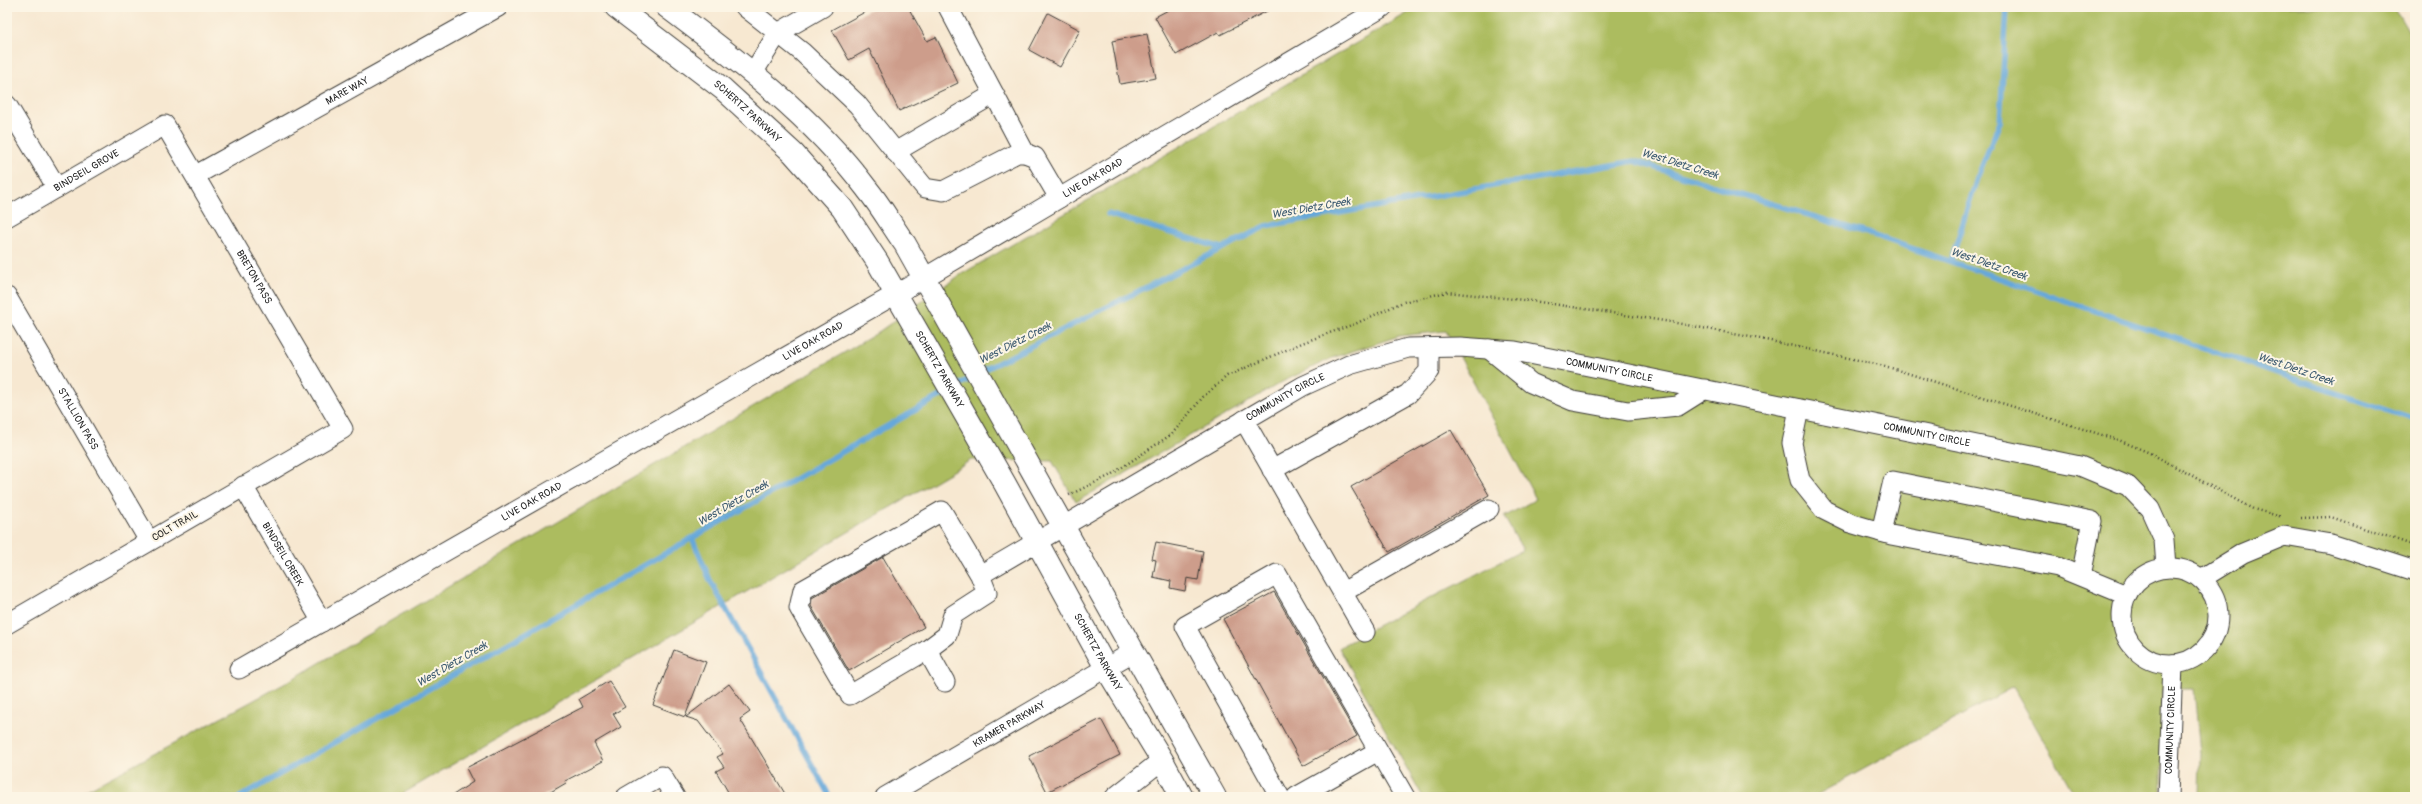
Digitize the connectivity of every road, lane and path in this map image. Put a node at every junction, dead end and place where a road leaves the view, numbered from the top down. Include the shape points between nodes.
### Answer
1 (498, 7) edge
2 (616, 7) edge
3 (667, 7) edge
4 (745, 7) edge
5 (823, 7) edge
6 (948, 7) edge
7 (1383, 7) edge
8 (778, 33) junction
9 (753, 73) junction
10 (994, 94) junction
11 (7, 105) edge
12 (165, 125) joint
13 (895, 152) junction
14 (1025, 153) junction
15 (196, 175) junction
16 (57, 188) junction
17 (1059, 198) junction
18 (7, 217) edge
19 (924, 278) junction
20 (896, 294) junction
21 (7, 297) edge
22 (1429, 348) junction
23 (1488, 349) junction
24 (1706, 390) junction
25 (1799, 409) junction
26 (1244, 420) junction
27 (343, 429) joint
28 (1272, 470) junction
29 (243, 486) junction
30 (1488, 509) dead end
31 (1063, 526) junction
32 (1881, 532) junction
33 (149, 542) junction
34 (1035, 543) junction
35 (2166, 567) junction
36 (2415, 572) edge
37 (980, 575) junction
38 (2080, 576) junction
39 (2201, 579) junction
40 (1342, 592) junction
41 (2126, 595) junction
42 (322, 622) junction
43 (7, 624) edge
44 (1365, 632) dead end
45 (927, 650) junction
46 (1134, 652) junction
47 (2174, 664) junction
48 (1106, 668) junction
49 (239, 669) dead end
50 (945, 682) dead end
51 (1186, 746) junction
52 (1378, 751) junction
53 (1162, 760) junction
54 (626, 797) edge
55 (675, 797) edge
56 (885, 797) edge
57 (1115, 797) edge
58 (1182, 797) edge
59 (1215, 797) edge
60 (1280, 797) edge
61 (1296, 797) edge
62 (1405, 797) edge
63 (2168, 797) edge

1 - 15 street, MARE WAY
2 - 20 main road, SCHERTZ PARKWAY via 723,89 793,153 842,208
3 - 9 main road
4 - 8 street
5 - 8 street
6 - 10 street
7 - 17 street, LIVE OAK ROAD
8 - 9 street
8 - 13 street via 857,104
9 - 19 main road via 816,130 867,188 905,244
10 - 13 street
10 - 14 street
11 - 16 street
12 - 15 street, BRETON PASS
12 - 16 street, BINDSEIL GROVE
13 - 14 street via 925,188 934,191 943,191 1017,153
14 - 17 street via 1035,157
15 - 27 street, BRETON PASS
16 - 18 street, BINDSEIL GROVE
17 - 19 street, LIVE OAK ROAD
19 - 20 street, LIVE OAK ROAD
19 - 31 main road
20 - 34 main road, SCHERTZ PARKWAY via 1005,484
20 - 42 street, LIVE OAK ROAD
21 - 33 street, STALLION PASS
22 - 23 street, COMMUNITY CIRCLE
22 - 26 street, COMMUNITY CIRCLE via 1408,348 1349,365 1303,386
22 - 28 street via 1429,371 1408,394
23 - 24 street, COMMUNITY CIRCLE via 1514,351
23 - 24 street via 1531,383 1573,402 1628,411 1678,406
24 - 25 street, COMMUNITY CIRCLE
25 - 32 street via 1792,443 1800,480 1824,510 1850,523
25 - 35 street, COMMUNITY CIRCLE via 2080,466 2128,486 2150,509 2164,540
26 - 28 street
26 - 31 street, COMMUNITY CIRCLE
27 - 29 street, COLT TRAIL
28 - 40 street
29 - 33 street, COLT TRAIL
29 - 42 street, BINDSEIL CREEK
30 - 40 street
31 - 34 street, COMMUNITY CIRCLE
31 - 46 main road
32 - 38 street via 2058,567
32 - 38 street via 1893,481 2092,521
33 - 43 street, COLT TRAIL
34 - 37 street, COMMUNITY CIRCLE
34 - 48 main road, SCHERTZ PARKWAY
35 - 39 street via 2185,570
35 - 41 street via 2148,572 2133,584
36 - 39 street via 2331,544 2284,536 2243,554
37 - 45 street via 987,593 953,615 947,635
37 - 45 street via 942,511 803,590 799,608 850,695
38 - 41 street
39 - 47 street via 2213,594 2218,612 2216,631 2207,647 2192,659
40 - 44 street
41 - 47 street via 2121,619 2128,640 2138,652 2155,662
42 - 49 street, LIVE OAK ROAD
45 - 50 street
46 - 48 street, KRAMER PARKWAY
46 - 51 main road
47 - 63 street, COMMUNITY CIRCLE
48 - 53 main road, SCHERTZ PARKWAY
48 - 56 street, KRAMER PARKWAY
51 - 53 main road
51 - 59 main road
52 - 60 street via 1277,574 1185,626
52 - 61 street
52 - 62 street
53 - 57 street
53 - 58 main road, SCHERTZ PARKWAY
54 - 55 street via 662,776

